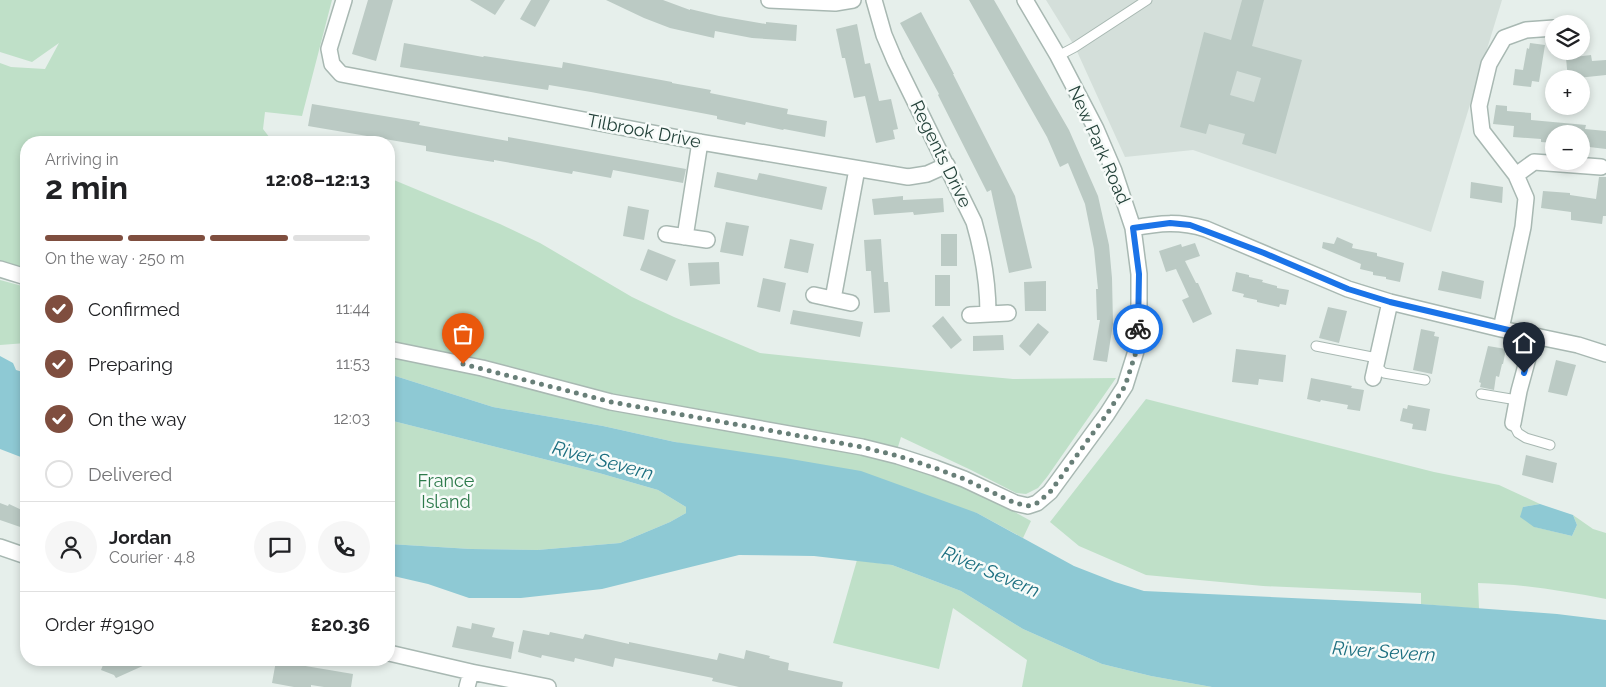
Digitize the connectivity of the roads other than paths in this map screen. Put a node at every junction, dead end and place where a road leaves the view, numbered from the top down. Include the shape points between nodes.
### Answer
1 (344, 0) edge
2 (769, 0) edge
3 (853, 0) edge
4 (874, 0) edge
5 (1025, 0) edge
6 (1147, 0) edge
7 (1545, 29) edge
8 (1058, 56) junction
9 (700, 142) junction
10 (947, 165) junction
11 (1601, 167) dead end
12 (857, 169) junction
13 (1516, 175) junction
14 (1133, 228) junction
15 (666, 234) dead end
16 (685, 237) junction
17 (707, 240) dead end
18 (0, 270) edge
19 (20, 275) edge
20 (814, 295) dead end
21 (833, 299) junction
22 (1390, 302) junction
23 (851, 303) dead end
24 (1008, 313) dead end
25 (988, 314) junction
26 (970, 315) dead end
27 (1501, 329) junction
28 (1534, 336) junction
29 (1316, 346) dead end
30 (395, 350) edge
31 (1606, 354) edge
32 (1375, 367) junction
33 (1425, 380) dead end
34 (1481, 394) dead end
35 (1517, 400) junction
36 (1512, 423) joint
37 (1550, 445) dead end
38 (0, 547) edge
39 (20, 554) edge
40 (395, 654) edge
41 (471, 672) junction
42 (468, 687) edge
43 (548, 687) edge

1 - 9 street, Tilbrook Drive via 329,49 332,64 341,74
2 - 3 street via 835,3
4 - 10 street, Regents Drive via 895,61
5 - 8 street, New Park Road
6 - 8 lane
7 - 13 street via 1526,30 1504,38 1489,64 1479,106 1482,131
8 - 14 street, New Park Road via 1096,129
9 - 12 street, Tilbrook Drive
9 - 16 street
10 - 12 street, Tilbrook Drive via 927,174 908,177
10 - 25 street, Regents Drive via 974,222 982,248
11 - 13 street via 1534,162
12 - 21 street
13 - 27 street via 1526,198
14 - 22 street via 1170,223 1190,225 1348,289
14 - 30 street, New Park Road via 1139,274 1136,352 1125,386 1050,492 1028,506 935,468 862,447 611,402 482,368
15 - 16 street
16 - 17 street
18 - 19 street
20 - 21 street
21 - 23 street
22 - 27 street
22 - 32 street
24 - 25 street
25 - 26 street
27 - 28 street
28 - 31 street
28 - 35 street
29 - 32 lane
32 - 33 lane via 1384,373
34 - 35 lane
35 - 36 street
36 - 37 lane via 1526,438
38 - 39 street
40 - 41 street
41 - 42 street
41 - 43 street

